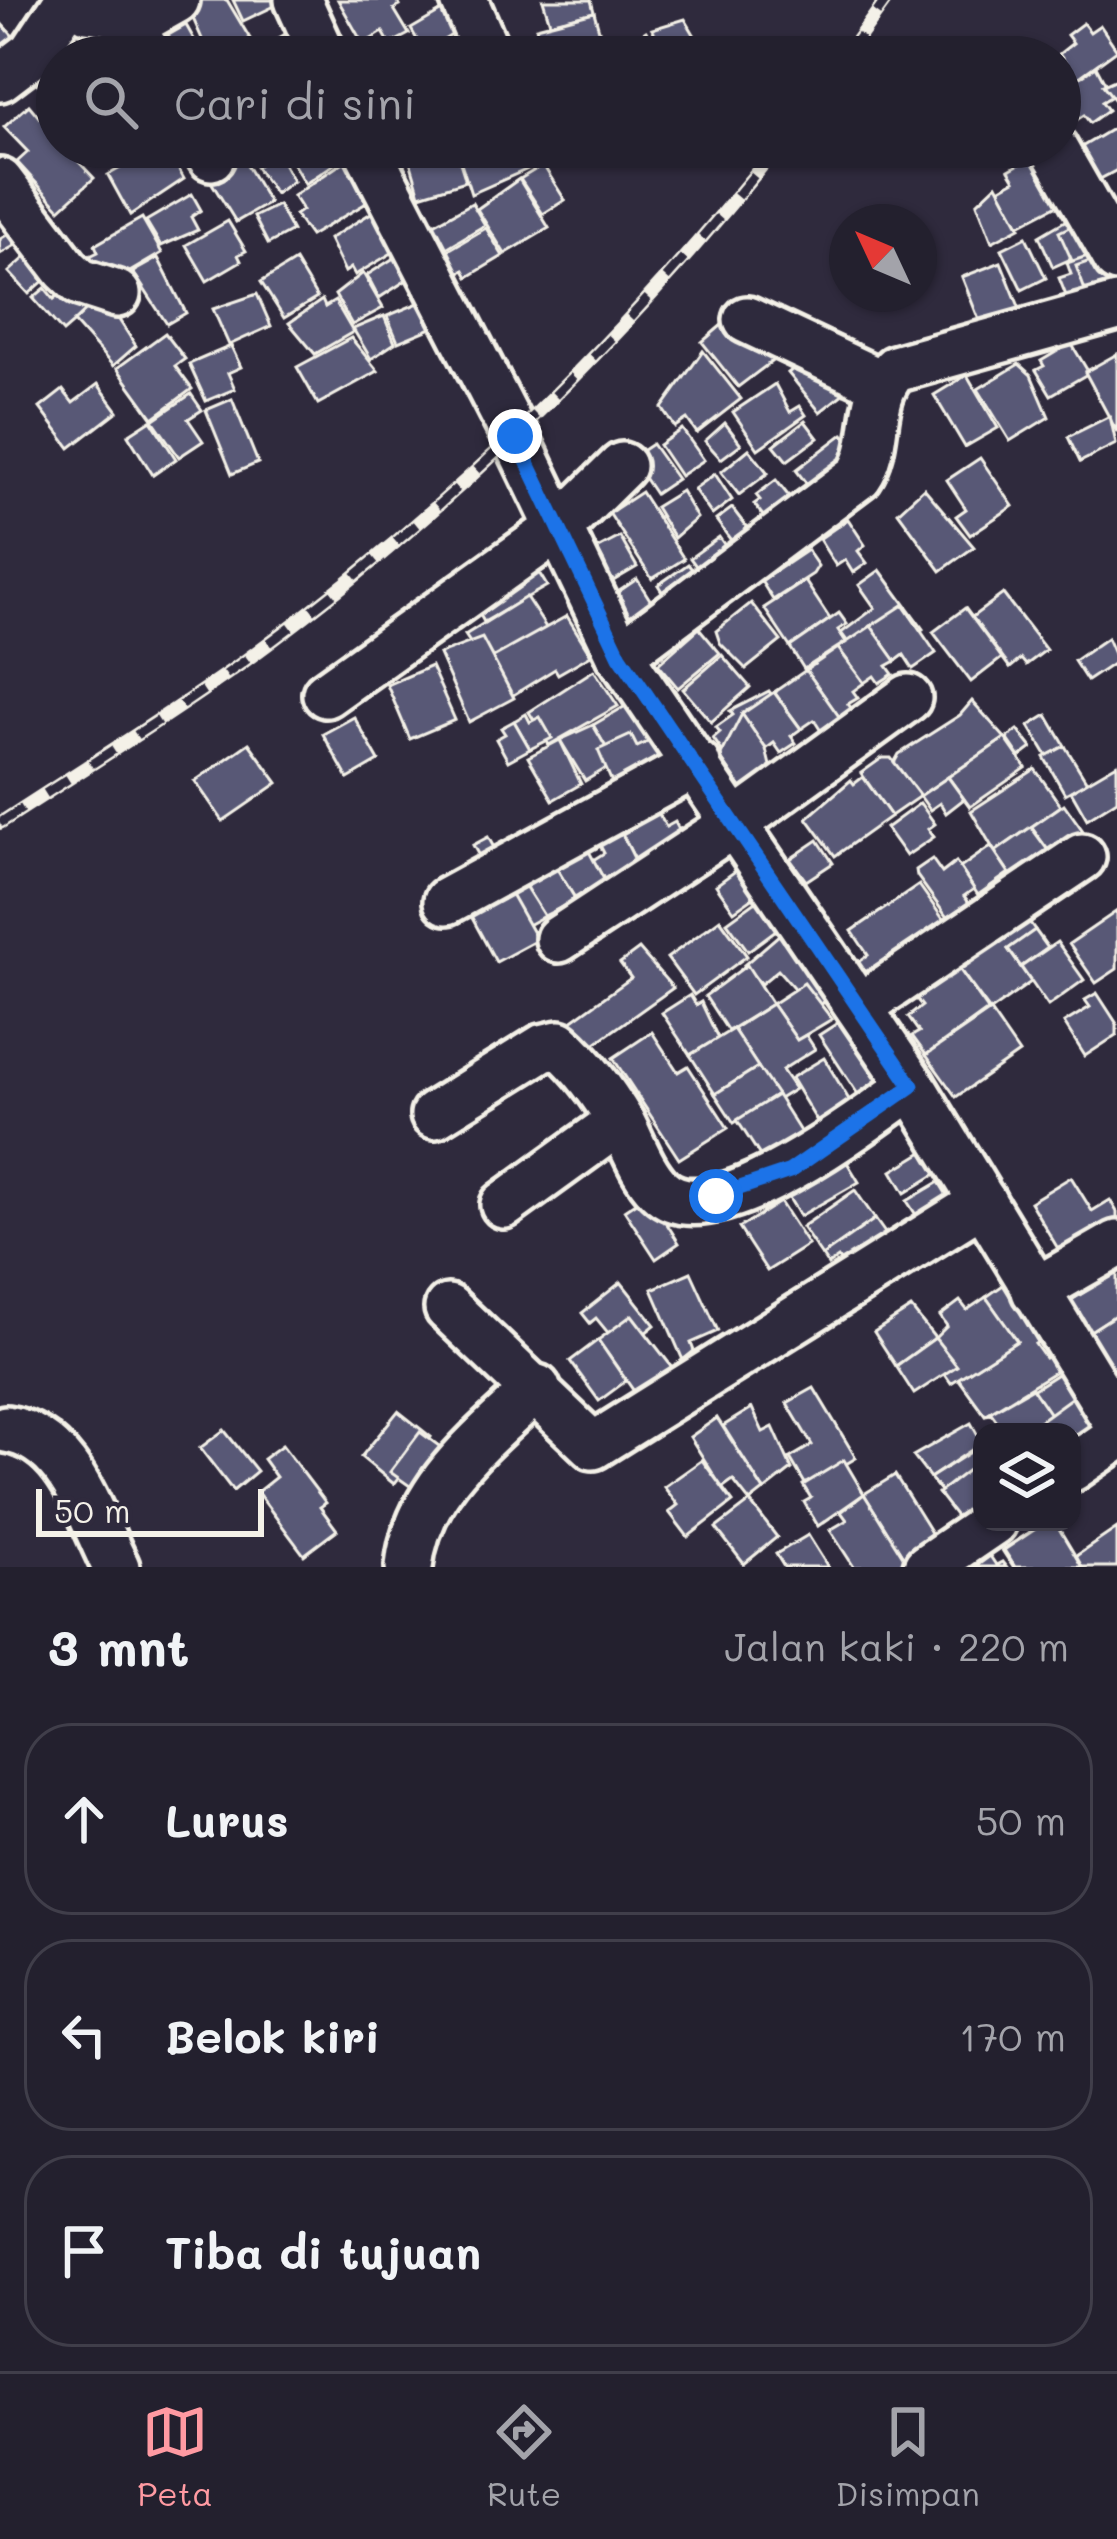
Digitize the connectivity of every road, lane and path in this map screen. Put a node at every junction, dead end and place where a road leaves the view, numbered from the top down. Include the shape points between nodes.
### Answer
1 (72, 0) edge
2 (176, 0) edge
3 (298, 0) edge
4 (464, 0) edge
5 (46, 36) edge
6 (137, 36) edge
7 (145, 36) edge
8 (314, 36) edge
9 (480, 36) edge
10 (36, 49) edge
11 (0, 78) edge
12 (377, 168) edge
13 (1074, 168) edge
14 (0, 182) edge
15 (1102, 196) edge
16 (1117, 259) edge
17 (117, 294) dead end
18 (1117, 307) edge
19 (748, 320) dead end
20 (883, 384) junction
21 (622, 466) dead end
22 (559, 528) junction
23 (620, 656) junction
24 (326, 694) dead end
25 (908, 698) dead end
26 (697, 764) junction
27 (736, 822) junction
28 (1082, 857) dead end
29 (447, 901) dead end
30 (559, 939) dead end
31 (860, 1007) junction
32 (912, 1086) junction
33 (434, 1114) dead end
34 (620, 1121) junction
35 (983, 1202) junction
36 (504, 1204) dead end
37 (1117, 1244) edge
38 (1035, 1291) junction
39 (448, 1309) dead end
40 (537, 1388) junction
41 (1117, 1423) edge
42 (6, 1429) dead end
43 (1117, 1437) edge
44 (1081, 1462) edge
45 (980, 1531) edge
46 (116, 1567) edge
47 (409, 1567) edge
48 (927, 1567) edge

1 - 5 street
1 - 6 street via 118,13
2 - 7 street
3 - 8 street
4 - 9 street
10 - 11 street
12 - 22 street
13 - 15 street
14 - 17 street via 66,269
15 - 16 street
18 - 20 street via 895,369
19 - 20 street
20 - 23 street via 859,476
21 - 22 street
22 - 23 street
22 - 24 street
23 - 26 street
25 - 27 street
26 - 27 street
26 - 29 street
27 - 30 street
27 - 31 street
28 - 31 street
31 - 32 street
32 - 34 street via 768,1182 688,1200 655,1186
32 - 35 street
33 - 34 street via 554,1042
34 - 36 street
35 - 38 street
35 - 40 street via 604,1443 584,1441
37 - 38 street
38 - 41 street
39 - 40 street
40 - 47 street via 441,1485
42 - 46 street via 32,1432 61,1457
43 - 44 street
45 - 48 street

